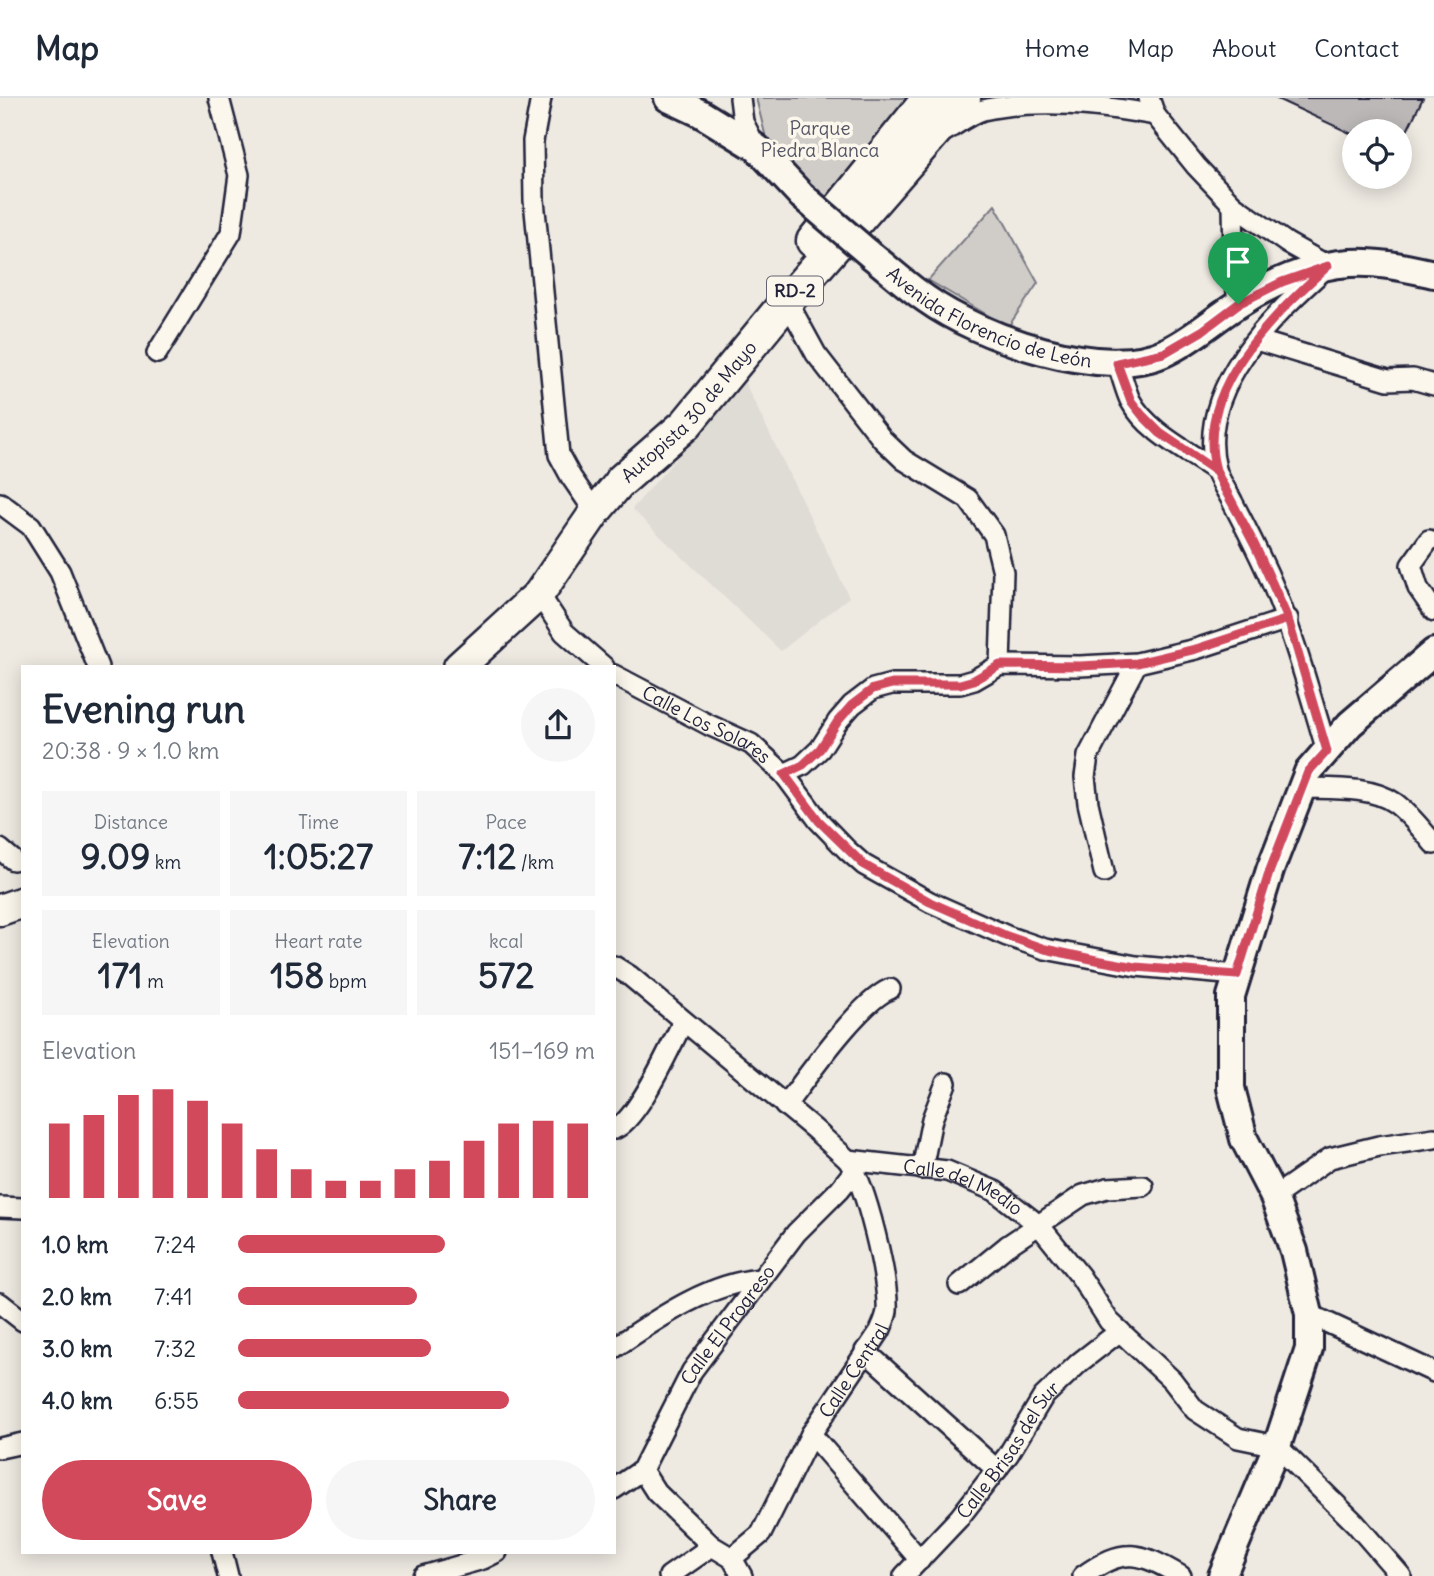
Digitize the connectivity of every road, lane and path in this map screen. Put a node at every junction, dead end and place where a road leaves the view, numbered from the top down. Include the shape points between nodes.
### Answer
1 (219, 98) edge
2 (541, 98) edge
3 (668, 98) edge
4 (740, 98) edge
5 (964, 98) edge
6 (923, 102) edge
7 (1152, 106) edge
8 (929, 140) junction
9 (757, 148) junction
10 (1233, 205) junction
11 (1328, 266) junction
12 (1434, 274) edge
13 (787, 301) junction
14 (1238, 304) junction
15 (1256, 340) junction
16 (157, 353) dead end
17 (1117, 363) junction
18 (1434, 386) edge
19 (1216, 471) junction
20 (622, 480) junction
21 (0, 503) edge
22 (595, 512) junction
23 (1429, 540) dead end
24 (539, 594) junction
25 (1434, 611) edge
26 (1288, 619) junction
27 (1434, 652) edge
28 (1137, 663) junction
29 (97, 665) edge
30 (461, 665) edge
31 (602, 665) edge
32 (1000, 665) junction
33 (616, 676) edge
34 (1327, 751) junction
35 (784, 774) junction
36 (1302, 788) junction
37 (1434, 844) edge
38 (1104, 872) dead end
39 (21, 903) edge
40 (0, 910) edge
41 (616, 967) edge
42 (1237, 975) junction
43 (890, 989) dead end
44 (683, 1021) junction
45 (946, 1083) dead end
46 (785, 1106) junction
47 (616, 1128) edge
48 (1434, 1138) edge
49 (851, 1165) junction
50 (922, 1169) junction
51 (1143, 1186) dead end
52 (1274, 1197) junction
53 (0, 1208) edge
54 (21, 1208) edge
55 (1037, 1225) junction
56 (761, 1279) junction
57 (959, 1285) dead end
58 (0, 1303) edge
59 (1309, 1314) junction
60 (21, 1319) edge
61 (1120, 1331) junction
62 (616, 1348) edge
63 (865, 1351) junction
64 (1434, 1372) edge
65 (811, 1434) junction
66 (21, 1443) edge
67 (1277, 1446) junction
68 (0, 1448) edge
69 (642, 1470) junction
70 (997, 1470) junction
71 (616, 1488) edge
72 (712, 1546) junction
73 (222, 1554) edge
74 (493, 1554) edge
75 (732, 1558) junction
76 (919, 1560) junction
77 (228, 1576) edge
78 (423, 1576) edge
79 (669, 1576) edge
80 (741, 1576) edge
81 (904, 1576) edge
82 (1083, 1576) edge
83 (1181, 1576) edge
84 (1222, 1576) edge
85 (1401, 1576) edge

1 - 16 street via 239,175 231,233
2 - 22 street via 533,141 534,200 559,455
3 - 9 main road, Avenida Florencio de León
4 - 9 street via 743,122
5 - 8 highway, Autopista 30 de Mayo / RD-2
6 - 20 highway, Autopista 30 de Mayo / RD-2
7 - 8 street via 1061,103 981,110
7 - 10 street via 1196,166
8 - 13 highway, Autopista 30 de Mayo / RD-2
9 - 17 main road, Avenida Florencio de León, bridge via 802,196 927,300 991,334 1067,359
10 - 11 street
10 - 14 street
11 - 12 main road, Avenida Florencio de León via 1352,262
11 - 14 main road, Avenida Florencio de León
11 - 15 street
13 - 20 highway, Autopista 30 de Mayo / RD-2 via 686,424
13 - 32 street via 816,354 882,439 904,460 968,499 994,535 1003,572
14 - 17 main road, Avenida Florencio de León via 1164,353
15 - 18 street via 1388,380 1413,379
15 - 19 street via 1224,389 1214,416
17 - 19 street via 1131,401 1142,415
19 - 26 street
20 - 22 main road, RD-2
21 - 29 street via 31,526 60,572
22 - 24 main road, RD-2
23 - 25 street via 1411,565 1418,588
24 - 30 main road, RD-2
24 - 31 street via 564,632
26 - 28 street
26 - 34 street
27 - 34 main road via 1350,724
28 - 32 street
28 - 38 street via 1088,756 1088,803
32 - 35 street via 960,684 892,684 873,689 852,705 820,749
33 - 35 street, Calle Los Solares via 751,744
34 - 36 main road via 1308,772
35 - 42 street, Calle Los Solares via 819,821 864,865 930,902 1045,949 1136,967
36 - 37 street via 1374,794 1394,802
36 - 42 main road
39 - 40 main road
41 - 44 street
42 - 52 main road via 1231,996 1231,1088 1244,1139
43 - 46 street via 859,1014
44 - 46 street
44 - 47 street via 632,1115
45 - 50 street via 932,1119
46 - 49 street
48 - 52 street via 1329,1158
49 - 50 street, Calle del Medio
49 - 56 street, Calle El Progreso via 839,1190 796,1233
49 - 63 street, Calle Central via 865,1195 887,1308 880,1331
50 - 55 street, Calle del Medio via 947,1171 995,1191
51 - 55 street via 1083,1195
52 - 59 main road via 1294,1251
53 - 54 street
55 - 57 street
55 - 61 street, Calle del Medio
56 - 62 street via 714,1291
56 - 69 street, Calle El Progreso via 692,1371
58 - 60 street
59 - 64 street
59 - 67 main road via 1309,1349
61 - 67 street, Calle del Medio via 1172,1380 1195,1410 1238,1438
61 - 70 street, Calle Brisas del Sur via 1043,1397
63 - 65 street, Calle Central
63 - 70 street
65 - 75 street, Calle Central via 761,1534
65 - 76 street
66 - 68 street
67 - 84 main road
67 - 85 street
69 - 71 street, Calle El Progreso
69 - 72 street via 656,1492
70 - 76 street, Calle Brisas del Sur
72 - 75 street
72 - 79 street
73 - 77 street
74 - 78 street
75 - 80 street
76 - 81 street, Calle Brisas del Sur
82 - 83 street via 1100,1563 1132,1555 1148,1557

